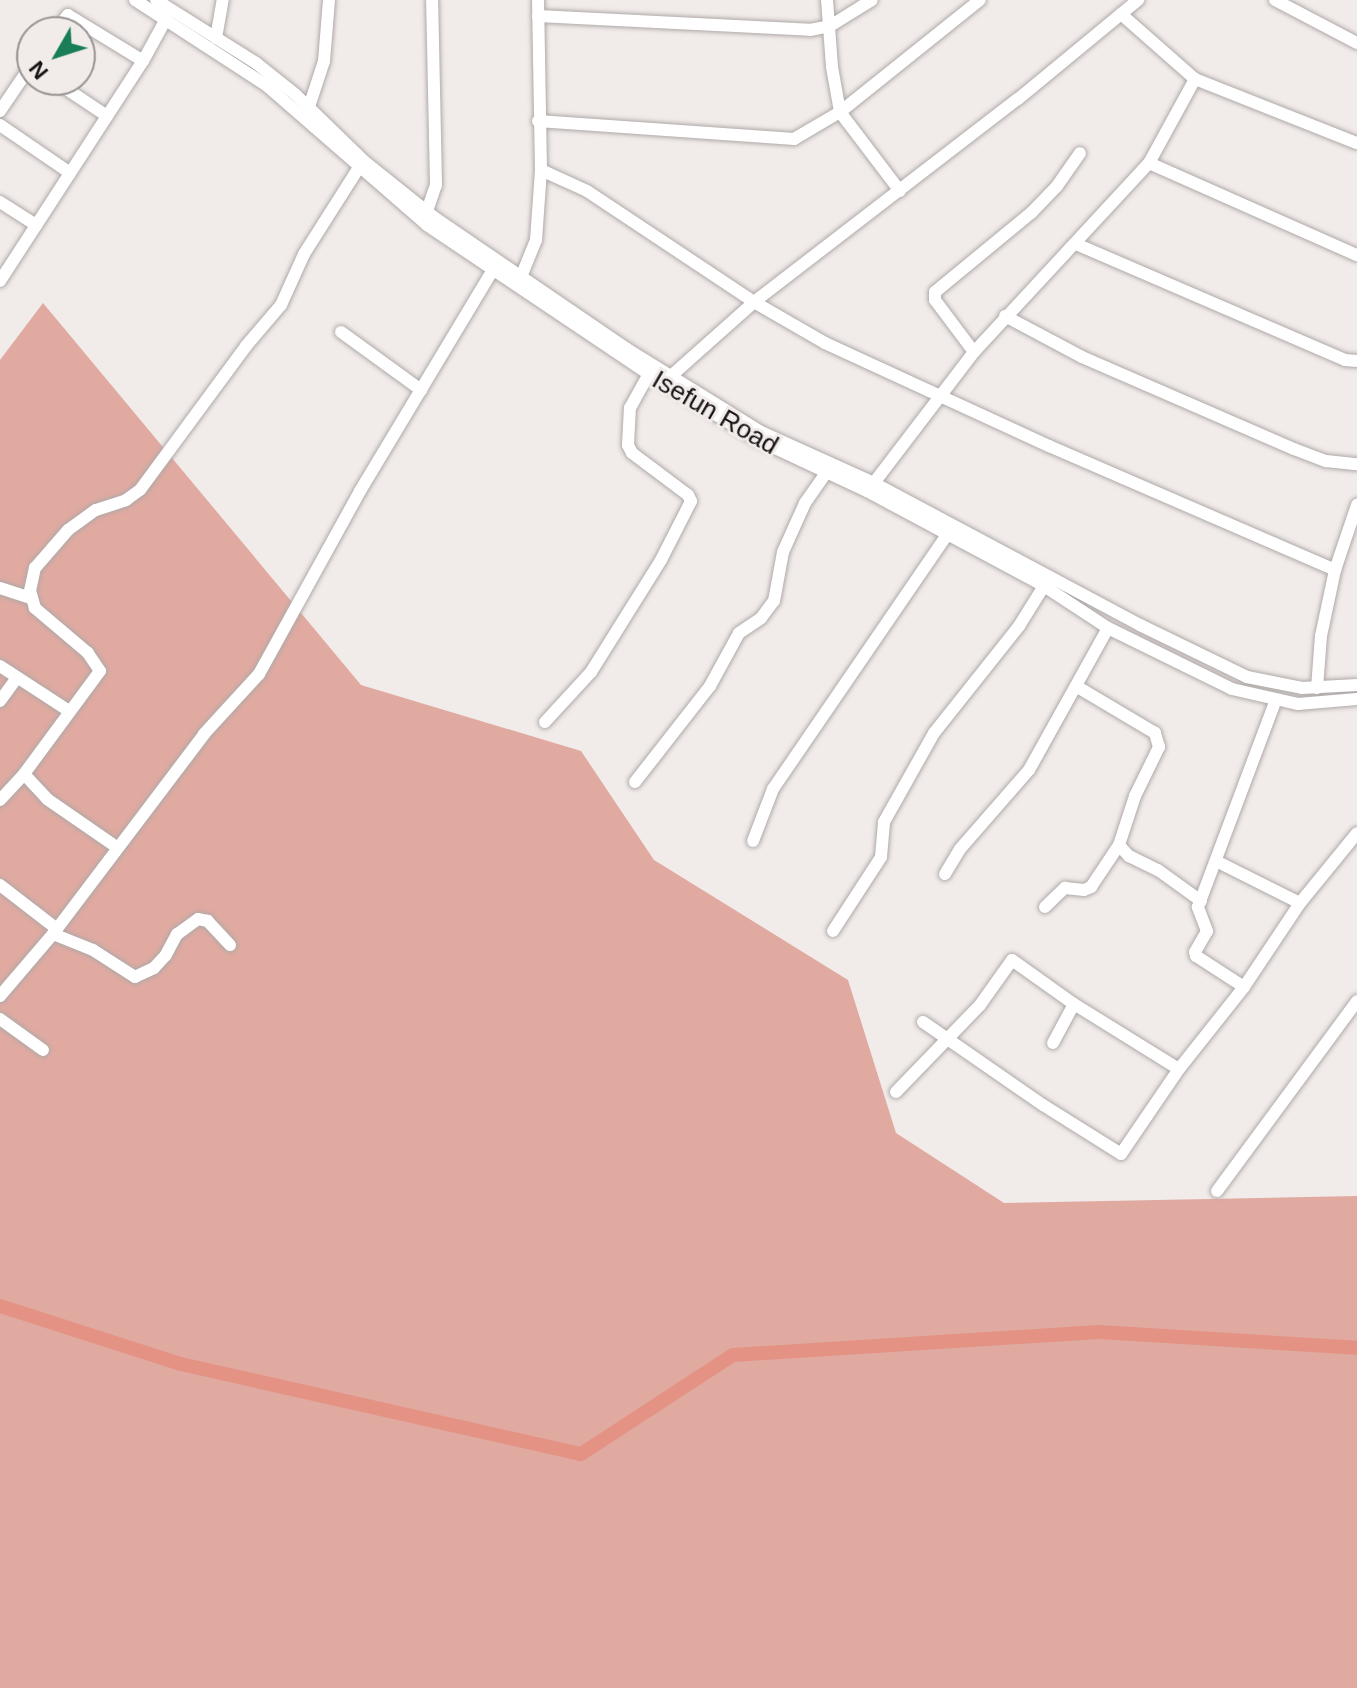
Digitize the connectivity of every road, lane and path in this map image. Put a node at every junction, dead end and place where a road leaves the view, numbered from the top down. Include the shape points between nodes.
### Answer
1 (135, 0) edge
2 (156, 0) edge
3 (223, 0) edge
4 (329, 0) edge
5 (432, 0) edge
6 (538, 0) edge
7 (827, 0) edge
8 (872, 0) edge
9 (980, 0) edge
10 (1138, 0) edge
11 (1275, 0) edge
12 (1121, 14) junction
13 (538, 16) junction
14 (166, 19) junction
15 (830, 26) junction
16 (96, 32) edge
17 (216, 38) junction
18 (1357, 43) edge
19 (143, 61) junction
20 (1195, 79) junction
21 (16, 88) edge
22 (77, 96) edge
23 (309, 107) junction
24 (0, 111) edge
25 (840, 112) junction
26 (107, 116) junction
27 (538, 121) junction
28 (0, 125) edge
29 (1357, 143) edge
30 (1080, 153) dead end
31 (1149, 163) junction
32 (358, 169) junction
33 (541, 170) junction
34 (70, 173) junction
35 (900, 191) junction
36 (0, 202) edge
37 (427, 211) junction
38 (36, 225) junction
39 (1076, 244) junction
40 (1357, 255) edge
41 (492, 271) junction
42 (521, 277) junction
43 (0, 279) edge
44 (754, 302) junction
45 (1005, 316) junction
46 (341, 332) dead end
47 (974, 352) junction
48 (1357, 361) edge
49 (649, 374) junction
50 (671, 376) junction
51 (421, 390) junction
52 (941, 398) junction
53 (1357, 464) edge
54 (825, 474) junction
55 (871, 487) junction
56 (1357, 505) edge
57 (947, 535) junction
58 (1351, 539) edge
59 (1335, 570) junction
60 (1044, 586) junction
61 (0, 588) edge
62 (31, 598) junction
63 (1108, 628) junction
64 (0, 666) edge
65 (16, 679) junction
66 (1357, 685) edge
67 (1076, 686) junction
68 (1317, 688) junction
69 (1357, 699) edge
70 (0, 701) edge
71 (1275, 702) junction
72 (69, 711) junction
73 (545, 722) dead end
74 (24, 774) junction
75 (635, 782) dead end
76 (0, 800) edge
77 (1357, 833) edge
78 (753, 841) dead end
79 (1119, 845) junction
80 (118, 848) junction
81 (1216, 861) junction
82 (945, 874) dead end
83 (2, 890) edge
84 (1201, 901) junction
85 (1300, 903) junction
86 (1045, 907) dead end
87 (55, 931) junction
88 (833, 931) dead end
89 (230, 945) dead end
90 (1244, 987) junction
91 (0, 996) edge
92 (1357, 1001) edge
93 (1074, 1004) junction
94 (0, 1019) edge
95 (923, 1022) dead end
96 (947, 1041) junction
97 (1053, 1043) dead end
98 (43, 1050) dead end
99 (1179, 1069) junction
100 (896, 1092) dead end
101 (1217, 1191) dead end

1 - 14 street, Isefun Road
2 - 17 street, Isefun Road
3 - 17 street
4 - 23 street via 324,61
5 - 37 street via 436,185
6 - 13 street
7 - 15 street
8 - 15 street
9 - 25 street
10 - 12 street
11 - 18 street
12 - 20 street
12 - 35 street
13 - 15 street via 810,30
13 - 27 street
14 - 19 street
14 - 32 street, Isefun Road via 266,85
15 - 25 street
16 - 19 street
17 - 23 street, Isefun Road
19 - 26 street
20 - 29 street
20 - 31 street
21 - 24 street
22 - 26 street
23 - 37 street, Isefun Road via 365,162
25 - 27 street via 801,136 784,139
25 - 35 street
26 - 34 street
27 - 33 street
28 - 34 street
30 - 47 street via 1032,212 935,292 935,300
31 - 39 street
31 - 40 street
32 - 41 street, Isefun Road
32 - 62 street via 272,317 140,490 96,510 54,545 35,568
33 - 42 street via 536,240
33 - 44 street via 587,191
34 - 38 street
35 - 44 street
36 - 38 street
37 - 42 street, Isefun Road
38 - 43 street
39 - 45 street
39 - 48 street
41 - 49 street, Isefun Road
41 - 51 street
42 - 50 street, Isefun Road
44 - 50 street
44 - 52 street via 825,343
45 - 47 street
45 - 53 street via 1082,357 1294,449 1326,461
46 - 51 street
47 - 52 street
49 - 54 street, Isefun Road
49 - 73 street via 630,408 628,445 691,501 591,672
50 - 55 street, Isefun Road via 761,432
51 - 80 street via 259,674 204,734
52 - 55 street
52 - 59 street
54 - 55 street, Isefun Road
54 - 75 street via 783,552 774,601 739,633 710,686
55 - 57 street, Isefun Road
55 - 68 street, Isefun Road via 1214,663 1247,677
56 - 58 street
57 - 60 street, Isefun Road
57 - 78 street via 773,789
58 - 59 street
59 - 68 street
60 - 63 street, Isefun Road
60 - 88 street via 934,733 884,822 881,857
61 - 62 street
62 - 72 street via 41,615 98,665 96,677
63 - 67 street
63 - 71 street, Isefun Road via 1232,689
64 - 65 street
65 - 70 street
65 - 72 street
66 - 68 street, Isefun Road
67 - 79 street via 1158,736 1159,747
67 - 82 street via 1029,770 960,849
69 - 71 street, Isefun Road
71 - 81 street
72 - 74 street
74 - 76 street
74 - 80 street via 47,799
77 - 85 street
79 - 84 street
79 - 86 street via 1091,887 1065,888
80 - 87 street
81 - 84 street
81 - 85 street
83 - 87 street
84 - 90 street via 1198,907 1207,931 1196,956
85 - 90 street
87 - 89 street via 135,977 154,968 177,934 198,919 208,921
87 - 91 street
90 - 99 street
92 - 101 street
93 - 96 street via 1012,960
93 - 97 street
93 - 99 street
94 - 98 street
95 - 96 street
96 - 99 street via 1121,1154
96 - 100 street

